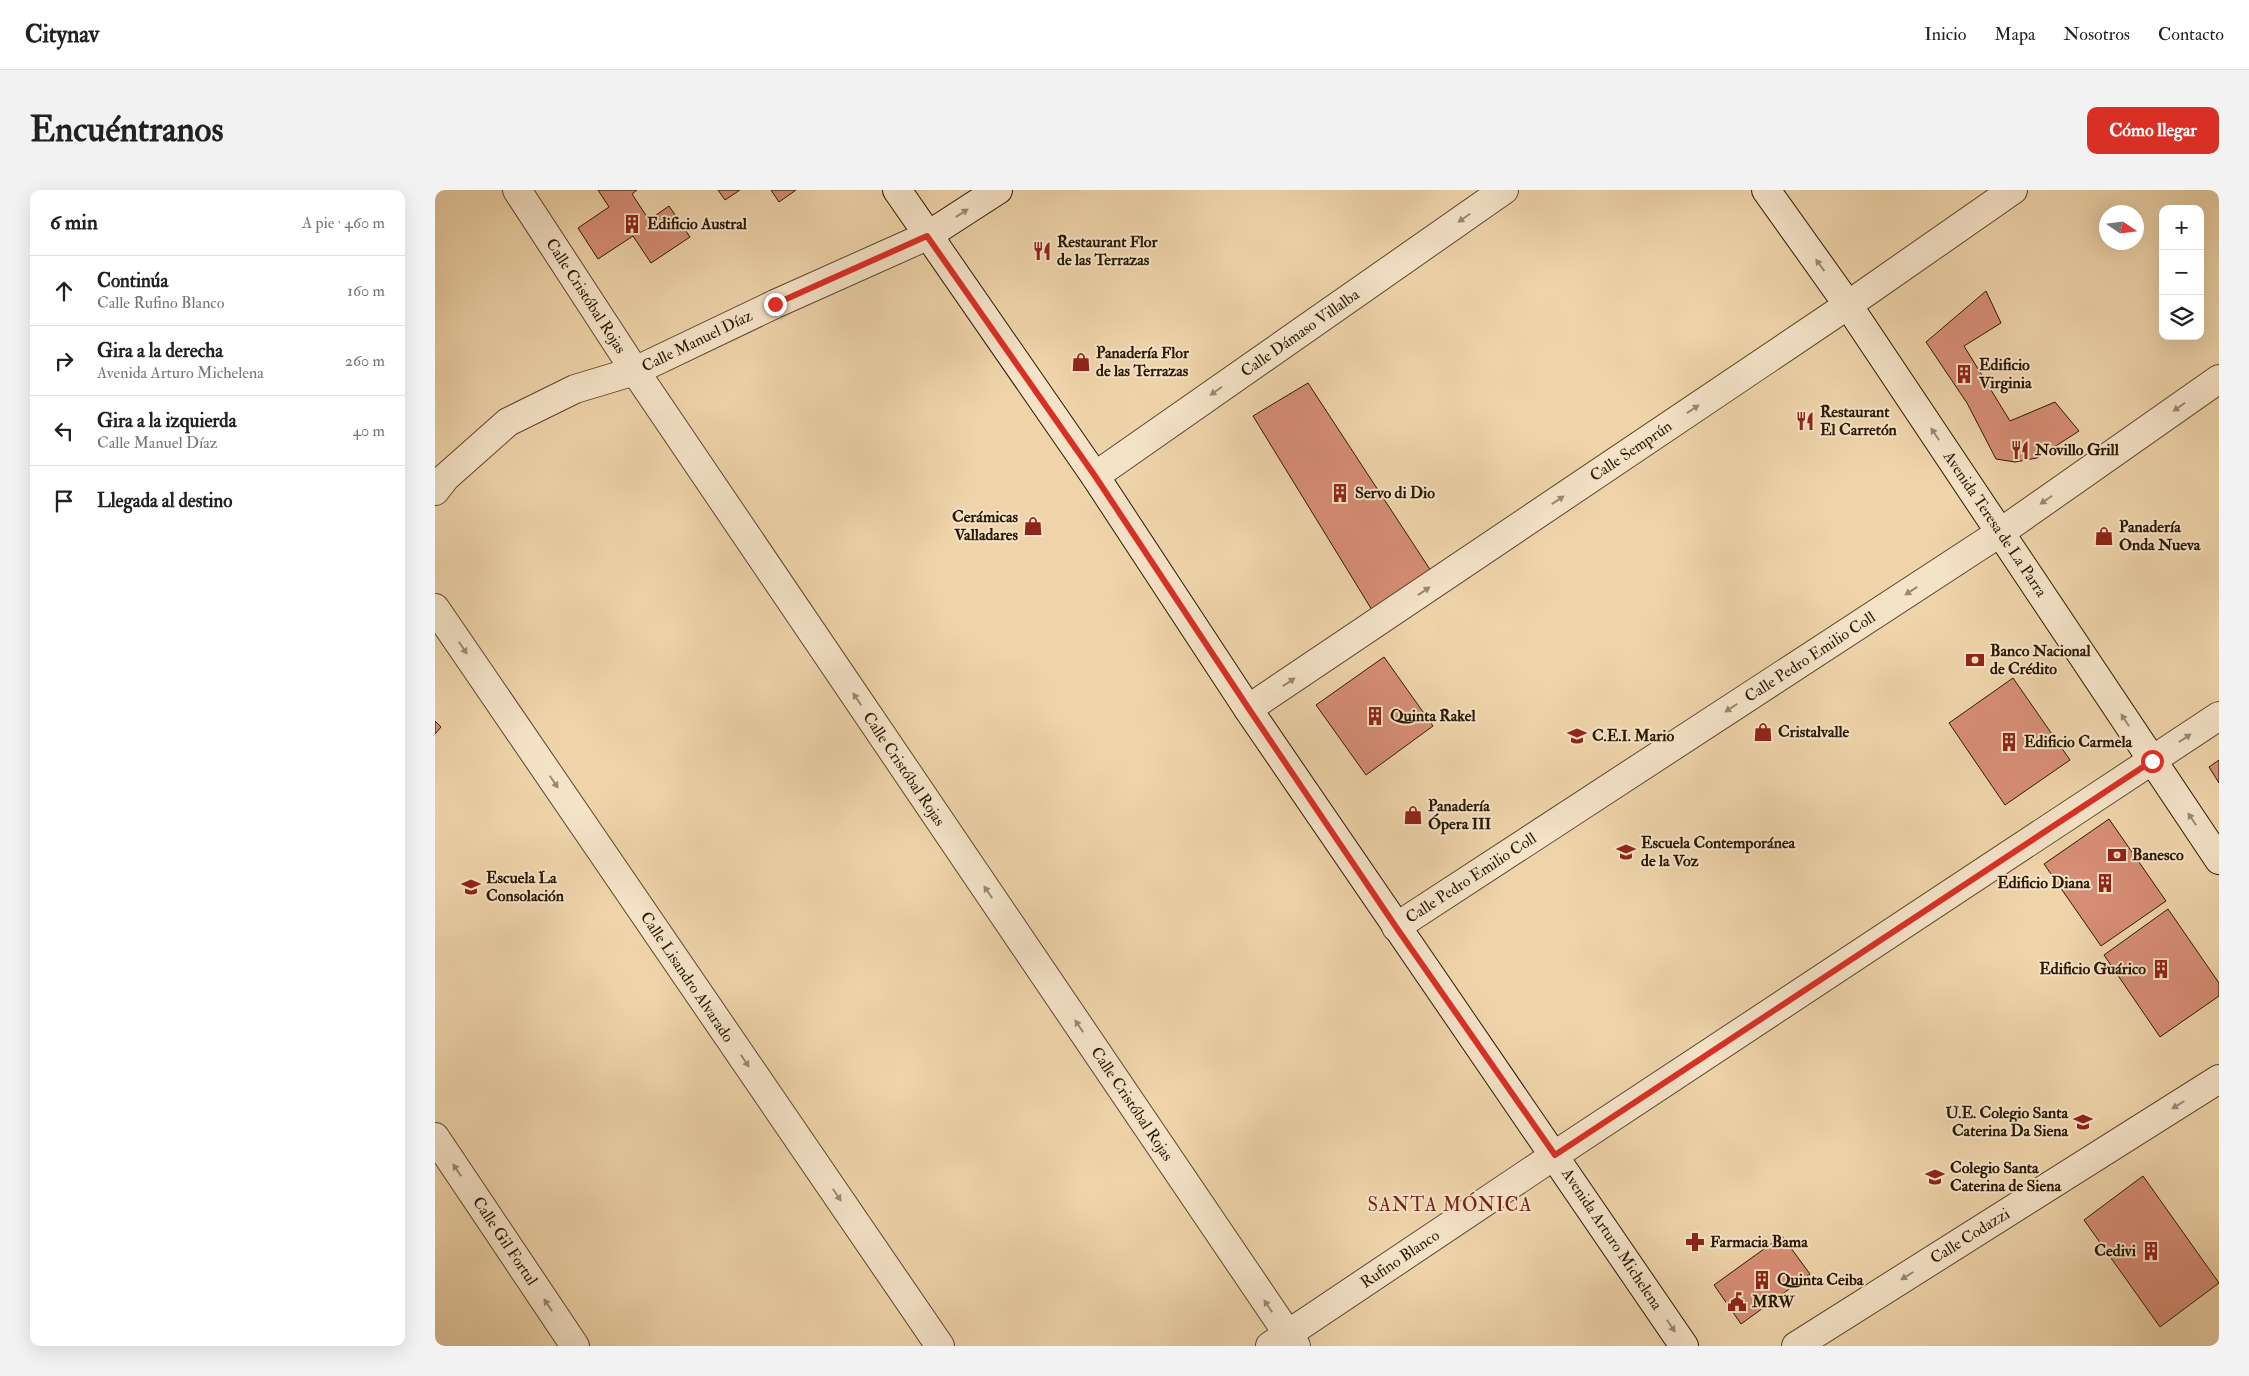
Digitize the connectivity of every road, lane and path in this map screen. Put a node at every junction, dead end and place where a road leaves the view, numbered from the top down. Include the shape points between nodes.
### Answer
1 (517, 190) edge
2 (897, 190) edge
3 (998, 190) edge
4 (1504, 190) edge
5 (1766, 190) edge
6 (2013, 190) edge
7 (927, 236) junction
8 (1848, 305) junction
9 (635, 371) junction
10 (2219, 379) edge
11 (1095, 476) junction
12 (435, 491) edge
13 (2001, 532) junction
14 (435, 608) edge
15 (1249, 709) junction
16 (2219, 716) edge
17 (2152, 761) junction
18 (2219, 860) edge
19 (1396, 927) junction
20 (2219, 1079) edge
21 (435, 1137) edge
22 (1555, 1155) junction
23 (1285, 1342) edge
24 (575, 1346) edge
25 (940, 1346) edge
26 (1684, 1346) edge
27 (1797, 1346) edge

1 - 9 street, Calle Cristóbal Rojas
2 - 7 street, Avenida Arturo Michelena
7 -> 3 street, Calle Manuel Díaz
4 -> 11 street, Calle Dámaso Villalba
8 -> 5 street, Avenida Teresa de La Parra
6 - 8 street, Calle Semprún
7 - 9 street, Calle Manuel Díaz
7 - 11 street, Avenida Arturo Michelena
13 -> 8 street, Avenida Teresa de La Parra
15 -> 8 street, Calle Semprún
9 - 12 street, Calle Manuel Díaz via 575,389 508,422 446,477
23 -> 9 street, Calle Cristóbal Rojas
10 -> 13 street, Calle Pedro Emilio Coll
11 - 15 street, Avenida Arturo Michelena
17 -> 13 street, Avenida Teresa de La Parra
13 -> 19 street, Calle Pedro Emilio Coll
14 -> 25 street, Calle Lisandro Alvarado
15 - 19 street, Avenida Arturo Michelena
17 -> 16 street, Rufino Blanco
18 -> 17 street, Avenida Teresa de La Parra
17 - 22 street, Rufino Blanco
19 - 22 street, Avenida Arturo Michelena
20 -> 27 street, Calle Codazzi
24 -> 21 street, Calle Gil Fortul
22 - 23 street, Rufino Blanco
22 -> 26 street, Avenida Arturo Michelena

